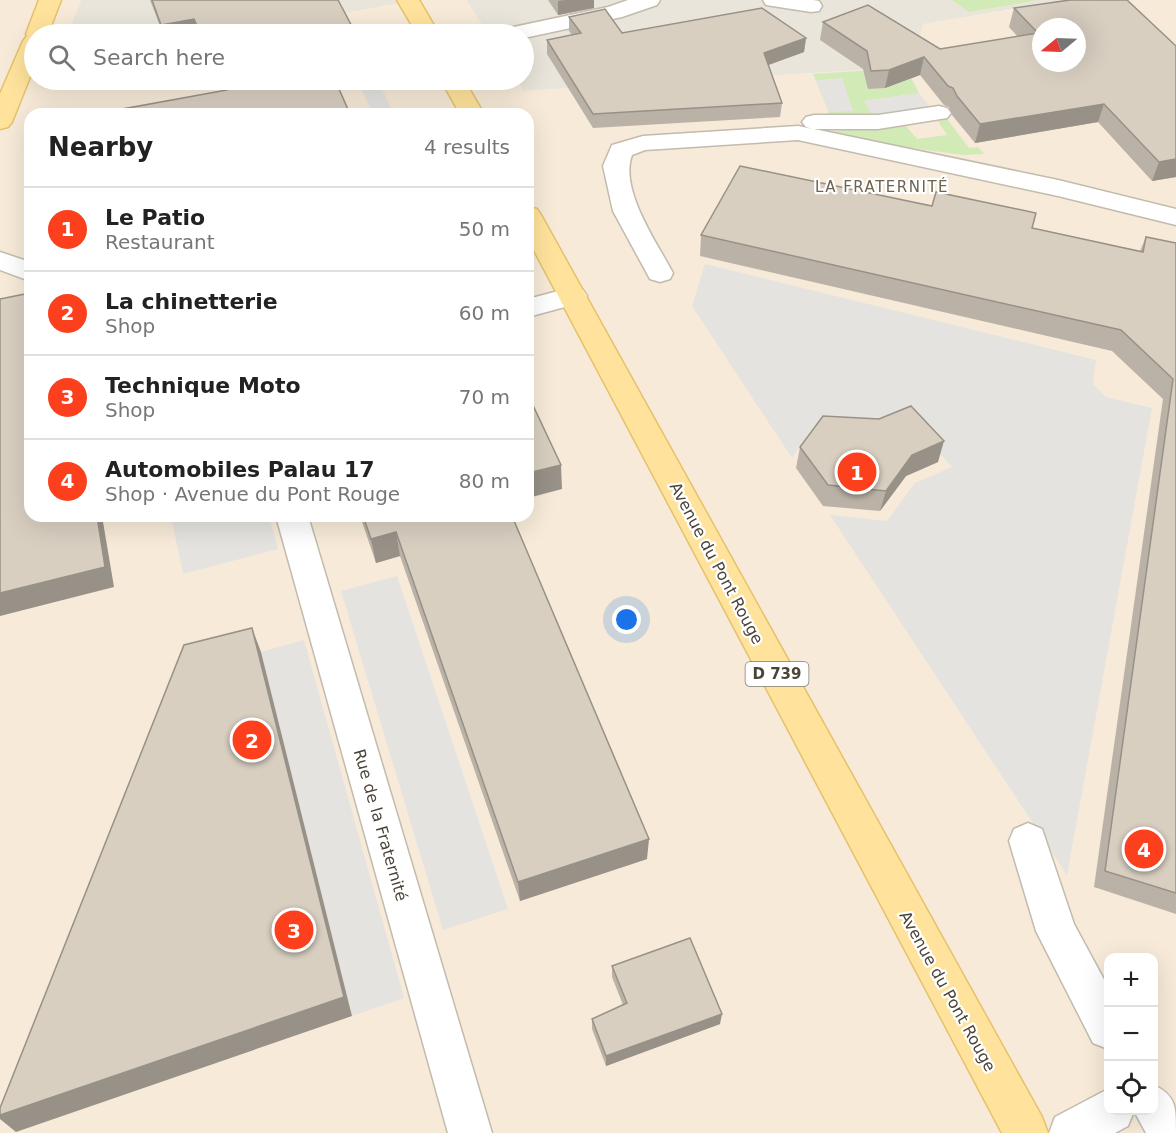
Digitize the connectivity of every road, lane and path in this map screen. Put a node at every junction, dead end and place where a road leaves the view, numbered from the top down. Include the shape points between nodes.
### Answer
1 (50, 0) edge
2 (408, 0) edge
3 (649, 0) edge
4 (774, 0) edge
5 (811, 6) dead end
6 (41, 24) edge
7 (422, 24) edge
8 (534, 29) edge
9 (24, 64) edge
10 (459, 90) edge
11 (469, 108) edge
12 (939, 113) dead end
13 (0, 122) edge
14 (798, 133) junction
15 (1176, 217) edge
16 (534, 226) edge
17 (0, 260) edge
18 (24, 270) edge
19 (660, 273) dead end
20 (573, 296) junction
21 (534, 306) edge
22 (294, 522) edge
23 (1028, 841) dead end
24 (1104, 1021) edge
25 (1158, 1112) edge
26 (1104, 1114) edge
27 (470, 1133) edge
28 (1026, 1133) edge
29 (1071, 1133) edge
30 (1173, 1133) edge

1 - 6 main road
2 - 7 main road
3 - 8 street via 614,12
4 - 5 street
9 - 13 main road
10 - 11 main road
12 - 14 street via 878,122 811,122
14 - 15 street
14 - 19 street via 643,143 621,150 615,166 626,211
16 - 20 main road, Avenue du Pont Rouge / D 739
17 - 18 street
20 - 21 street
20 - 28 main road, Avenue du Pont Rouge / D 739
22 - 27 street, Rue de la Fraternité
23 - 24 street via 1056,931
25 - 30 street
26 - 29 street

